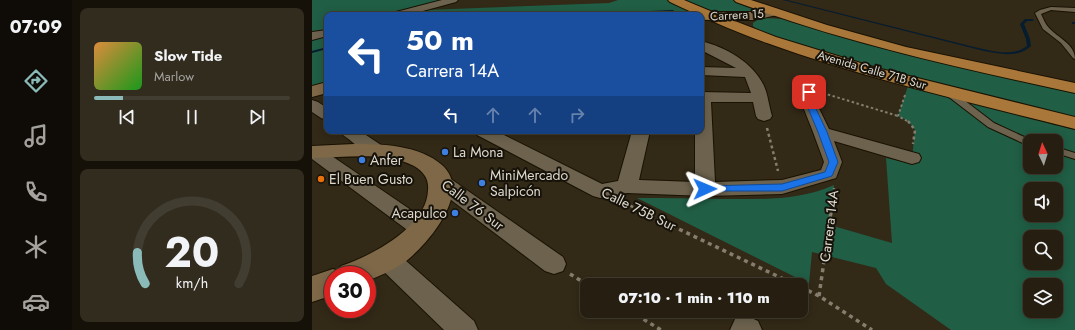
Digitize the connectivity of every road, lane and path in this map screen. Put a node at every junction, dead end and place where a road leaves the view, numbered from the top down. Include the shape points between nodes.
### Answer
1 (453, 0) edge
2 (674, 0) edge
3 (740, 0) edge
4 (1075, 10) edge
5 (407, 12) edge
6 (698, 12) edge
7 (773, 12) junction
8 (706, 16) edge
9 (324, 33) edge
10 (312, 36) edge
11 (1063, 42) junction
12 (704, 46) edge
13 (1075, 50) edge
14 (1075, 57) edge
15 (704, 71) edge
16 (748, 73) junction
17 (910, 82) junction
18 (1075, 88) edge
19 (324, 89) edge
20 (946, 91) junction
21 (312, 92) edge
22 (809, 92) joint
23 (704, 97) edge
24 (760, 98) junction
25 (312, 105) edge
26 (324, 113) edge
27 (764, 116) joint
28 (898, 116) junction
29 (1075, 123) edge
30 (822, 132) junction
31 (353, 134) edge
32 (489, 134) edge
33 (636, 134) edge
34 (703, 134) edge
35 (1023, 140) edge
36 (378, 151) junction
37 (313, 152) edge
38 (1063, 152) edge
39 (1075, 156) edge
40 (912, 158) joint
41 (834, 162) junction
42 (440, 182) junction
43 (627, 186) junction
44 (782, 187) junction
45 (705, 189) junction
46 (600, 190) junction
47 (422, 229) junction
48 (387, 259) junction
49 (554, 264) dead end
50 (371, 266) edge
51 (782, 278) edge
52 (324, 285) edge
53 (312, 289) edge
54 (808, 290) edge
55 (819, 296) junction
56 (641, 318) edge
57 (464, 330) edge
58 (661, 330) edge
59 (872, 330) edge

1 - 5 street
2 - 6 highway, Avenida Calle 71B Sur
3 - 7 highway, Avenida Calle 71B Sur
4 - 11 lane via 1051,9 1042,10 1038,14 1045,28
7 - 8 street, Carrera 15 via 753,16
7 - 18 highway, Avenida Calle 71B Sur via 813,26 894,48
8 - 17 highway, Avenida Calle 71B Sur via 814,54
9 - 10 street
11 - 13 lane
11 - 14 lane
12 - 16 street via 730,59
15 - 16 street
16 - 24 street via 756,84
17 - 20 highway, Avenida Calle 71B Sur
17 - 28 path
19 - 21 street
20 - 29 highway, Avenida Calle 71B Sur
20 - 35 lane via 991,125
22 - 28 path via 816,91
22 - 30 street via 805,94
23 - 24 street
24 - 27 street
25 - 26 street
27 - 44 path
28 - 40 path via 908,121 915,130
30 - 40 street
30 - 41 street
31 - 36 street, Calle 76 Sur
32 - 46 street, Calle 75B Sur
33 - 43 street
34 - 45 street
36 - 37 street
36 - 42 street, Calle 76 Sur via 424,162
37 - 47 street
38 - 39 lane
41 - 44 street via 829,174
41 - 55 path, Carrera 14A via 834,195
42 - 47 street via 442,192 438,204
42 - 49 street, Calle 76 Sur
43 - 45 street
43 - 46 street
44 - 45 street
46 - 51 path, Calle 75B Sur
47 - 48 street
48 - 50 street
48 - 57 street
52 - 53 street
54 - 55 path
55 - 59 path
56 - 58 path

